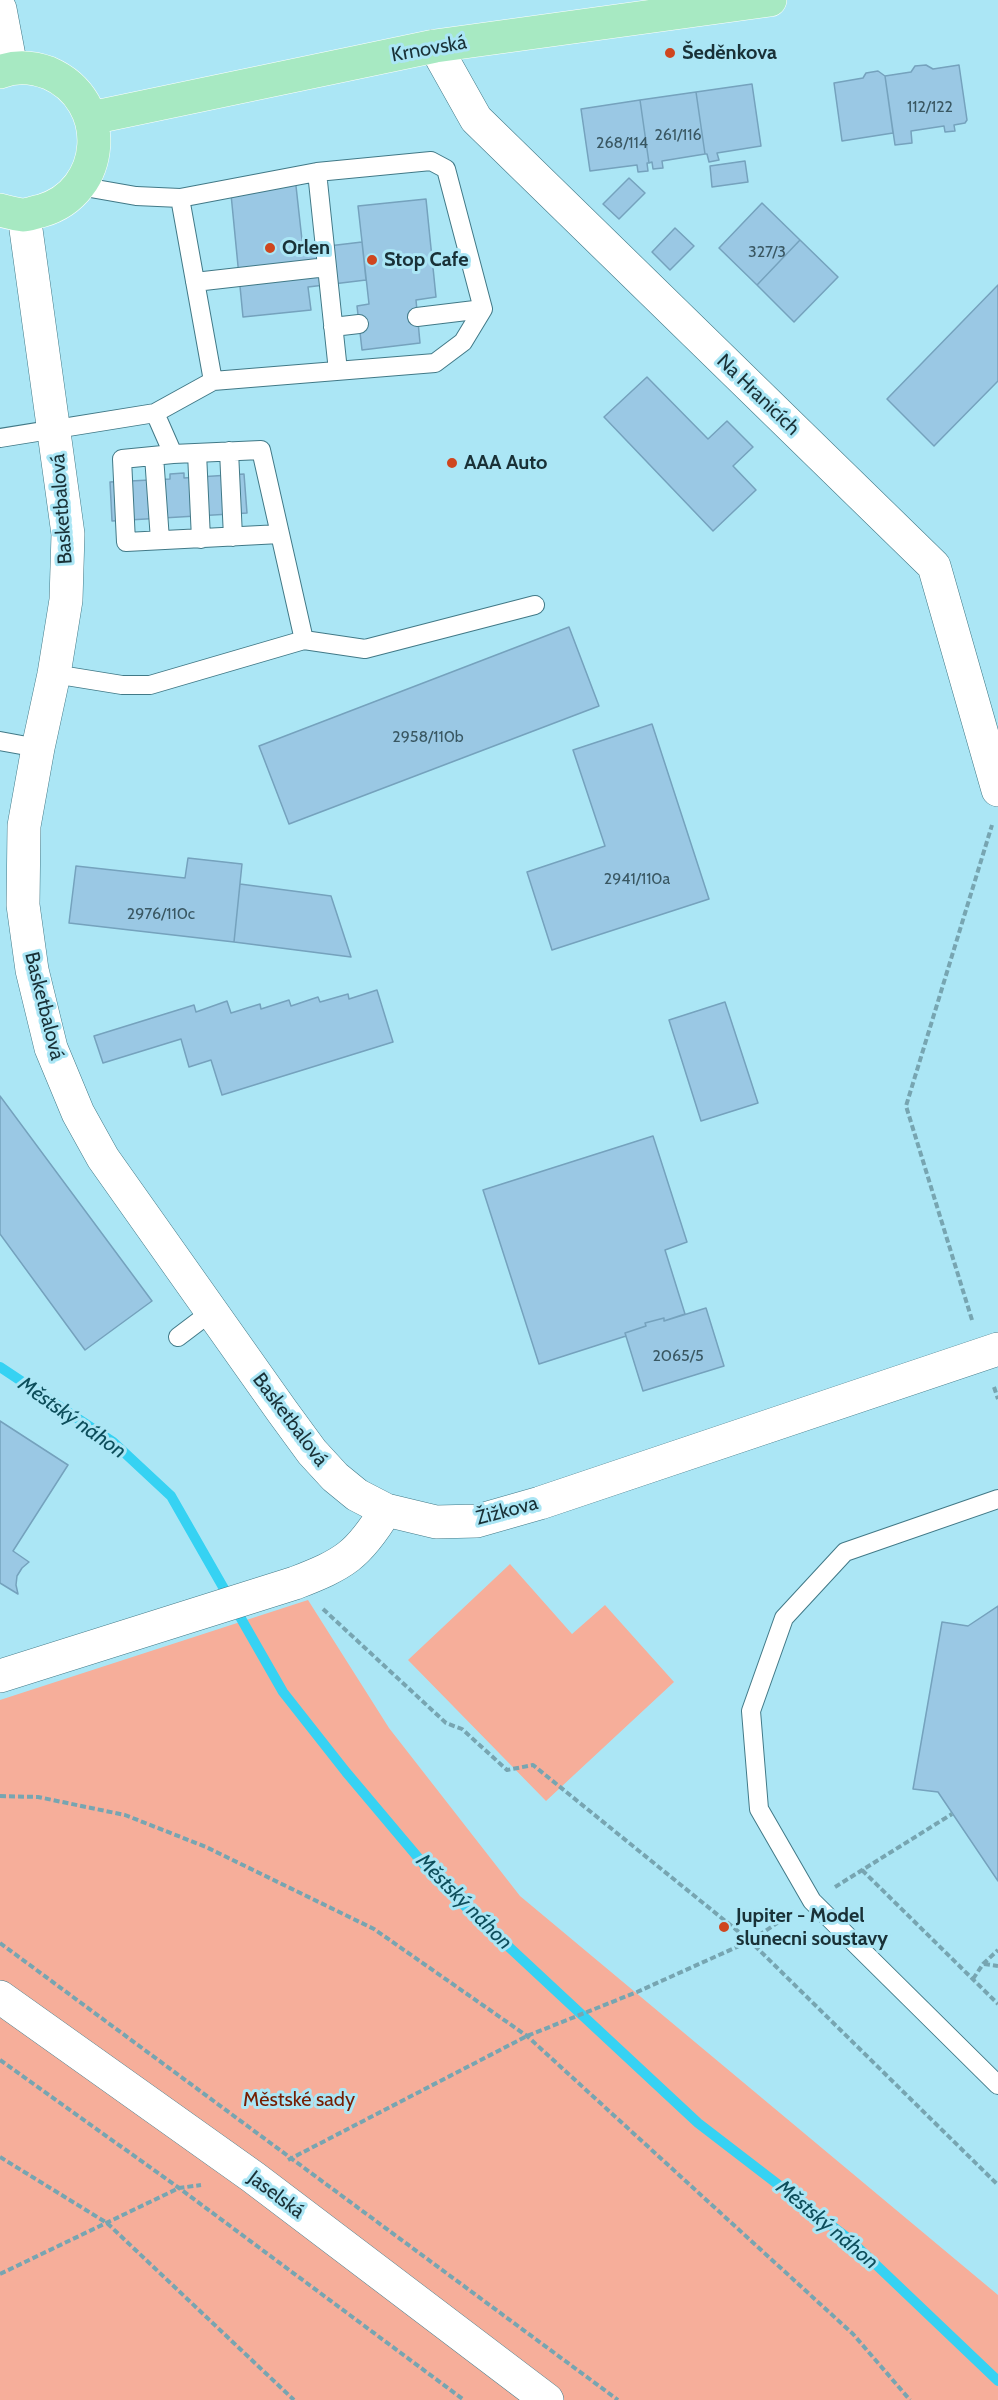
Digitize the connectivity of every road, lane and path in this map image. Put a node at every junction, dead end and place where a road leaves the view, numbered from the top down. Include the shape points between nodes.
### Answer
1 (770, 0) edge
2 (0, 9) edge
3 (435, 46) junction
4 (6, 69) edge
5 (91, 118) junction
6 (317, 172) junction
7 (79, 186) junction
8 (180, 198) junction
9 (12, 213) edge
10 (327, 267) junction
11 (195, 282) junction
12 (483, 309) junction
13 (417, 317) dead end
14 (359, 324) dead end
15 (333, 327) junction
16 (338, 371) junction
17 (213, 381) junction
18 (155, 413) junction
19 (56, 430) junction
20 (0, 438) edge
21 (229, 452) junction
22 (197, 453) junction
23 (173, 454) junction
24 (154, 456) junction
25 (280, 534) junction
26 (233, 537) junction
27 (201, 539) junction
28 (160, 540) junction
29 (535, 605) dead end
30 (304, 640) junction
31 (54, 674) junction
32 (0, 741) edge
33 (38, 748) junction
34 (996, 804) edge
35 (211, 1312) junction
36 (178, 1337) dead end
37 (990, 1351) edge
38 (998, 1499) edge
39 (386, 1510) junction
40 (295, 1583) junction
41 (0, 1676) edge
42 (0, 1796) edge
43 (952, 1814) dead end
44 (861, 1870) junction
45 (812, 1901) junction
46 (750, 1941) junction
47 (0, 1943) edge
48 (998, 1950) edge
49 (983, 1964) junction
50 (998, 1966) edge
51 (973, 1979) junction
52 (0, 1997) edge
53 (998, 2004) edge
54 (527, 2036) junction
55 (0, 2060) edge
56 (998, 2085) edge
57 (0, 2157) edge
58 (292, 2157) junction
59 (253, 2177) junction
60 (998, 2185) edge
61 (179, 2188) junction
62 (106, 2223) junction
63 (0, 2274) edge
64 (294, 2400) edge
65 (464, 2400) edge
66 (547, 2400) edge
67 (618, 2400) edge
68 (910, 2400) edge

1 - 3 main road, Krnovská
2 - 4 street
3 - 5 main road, Krnovská
3 - 34 street, Na Hranicích via 476,119 934,566
4 - 5 main road via 37,68 61,78 79,96
5 - 7 main road via 93,154
6 - 8 lane
6 - 10 lane
6 - 12 lane via 431,161 446,169
7 - 8 lane via 136,196
7 - 9 main road via 55,207
8 - 11 lane
9 - 19 street, Basketbalová
10 - 11 lane
10 - 15 lane
11 - 17 lane
12 - 13 lane
12 - 16 lane via 463,342 435,363
14 - 15 lane
15 - 16 lane
16 - 17 lane
17 - 18 lane
18 - 19 lane
18 - 23 lane
19 - 20 lane
19 - 31 street, Basketbalová via 68,534 66,600
21 - 22 lane
21 - 25 lane via 261,450
21 - 26 lane
22 - 23 lane
22 - 27 lane
23 - 24 lane
24 - 28 lane
24 - 28 lane via 122,459 126,542
25 - 26 lane
25 - 30 lane
26 - 27 lane
27 - 28 lane
29 - 30 lane via 364,650
30 - 31 lane via 150,686
31 - 33 street, Basketbalová
32 - 33 lane
33 - 35 street, Basketbalová via 24,826 23,905 32,970 51,1048 78,1113 104,1158
34 - 37 path via 906,1106
35 - 36 lane
35 - 39 street, Basketbalová via 312,1452 357,1495
37 - 39 street, Žižkova via 477,1521 436,1522
38 - 45 lane via 845,1552 784,1618 751,1711 759,1809
39 - 40 street via 369,1539 349,1558
40 - 41 street
40 - 46 path via 446,1723 462,1729 507,1770 533,1765
42 - 54 path via 38,1797 125,1815 206,1847 374,1929
43 - 44 path
44 - 45 path
44 - 51 path
45 - 46 path
45 - 56 lane
46 - 54 path
46 - 60 path
47 - 58 path
48 - 49 path
49 - 50 path
49 - 51 path
51 - 53 path
52 - 59 street, Jaselská
54 - 58 path
54 - 68 path via 853,2334
55 - 61 path
57 - 62 path
58 - 59 path
58 - 67 path
59 - 61 path
59 - 66 street, Jaselská
61 - 62 path
61 - 65 path
62 - 63 path
62 - 64 path

